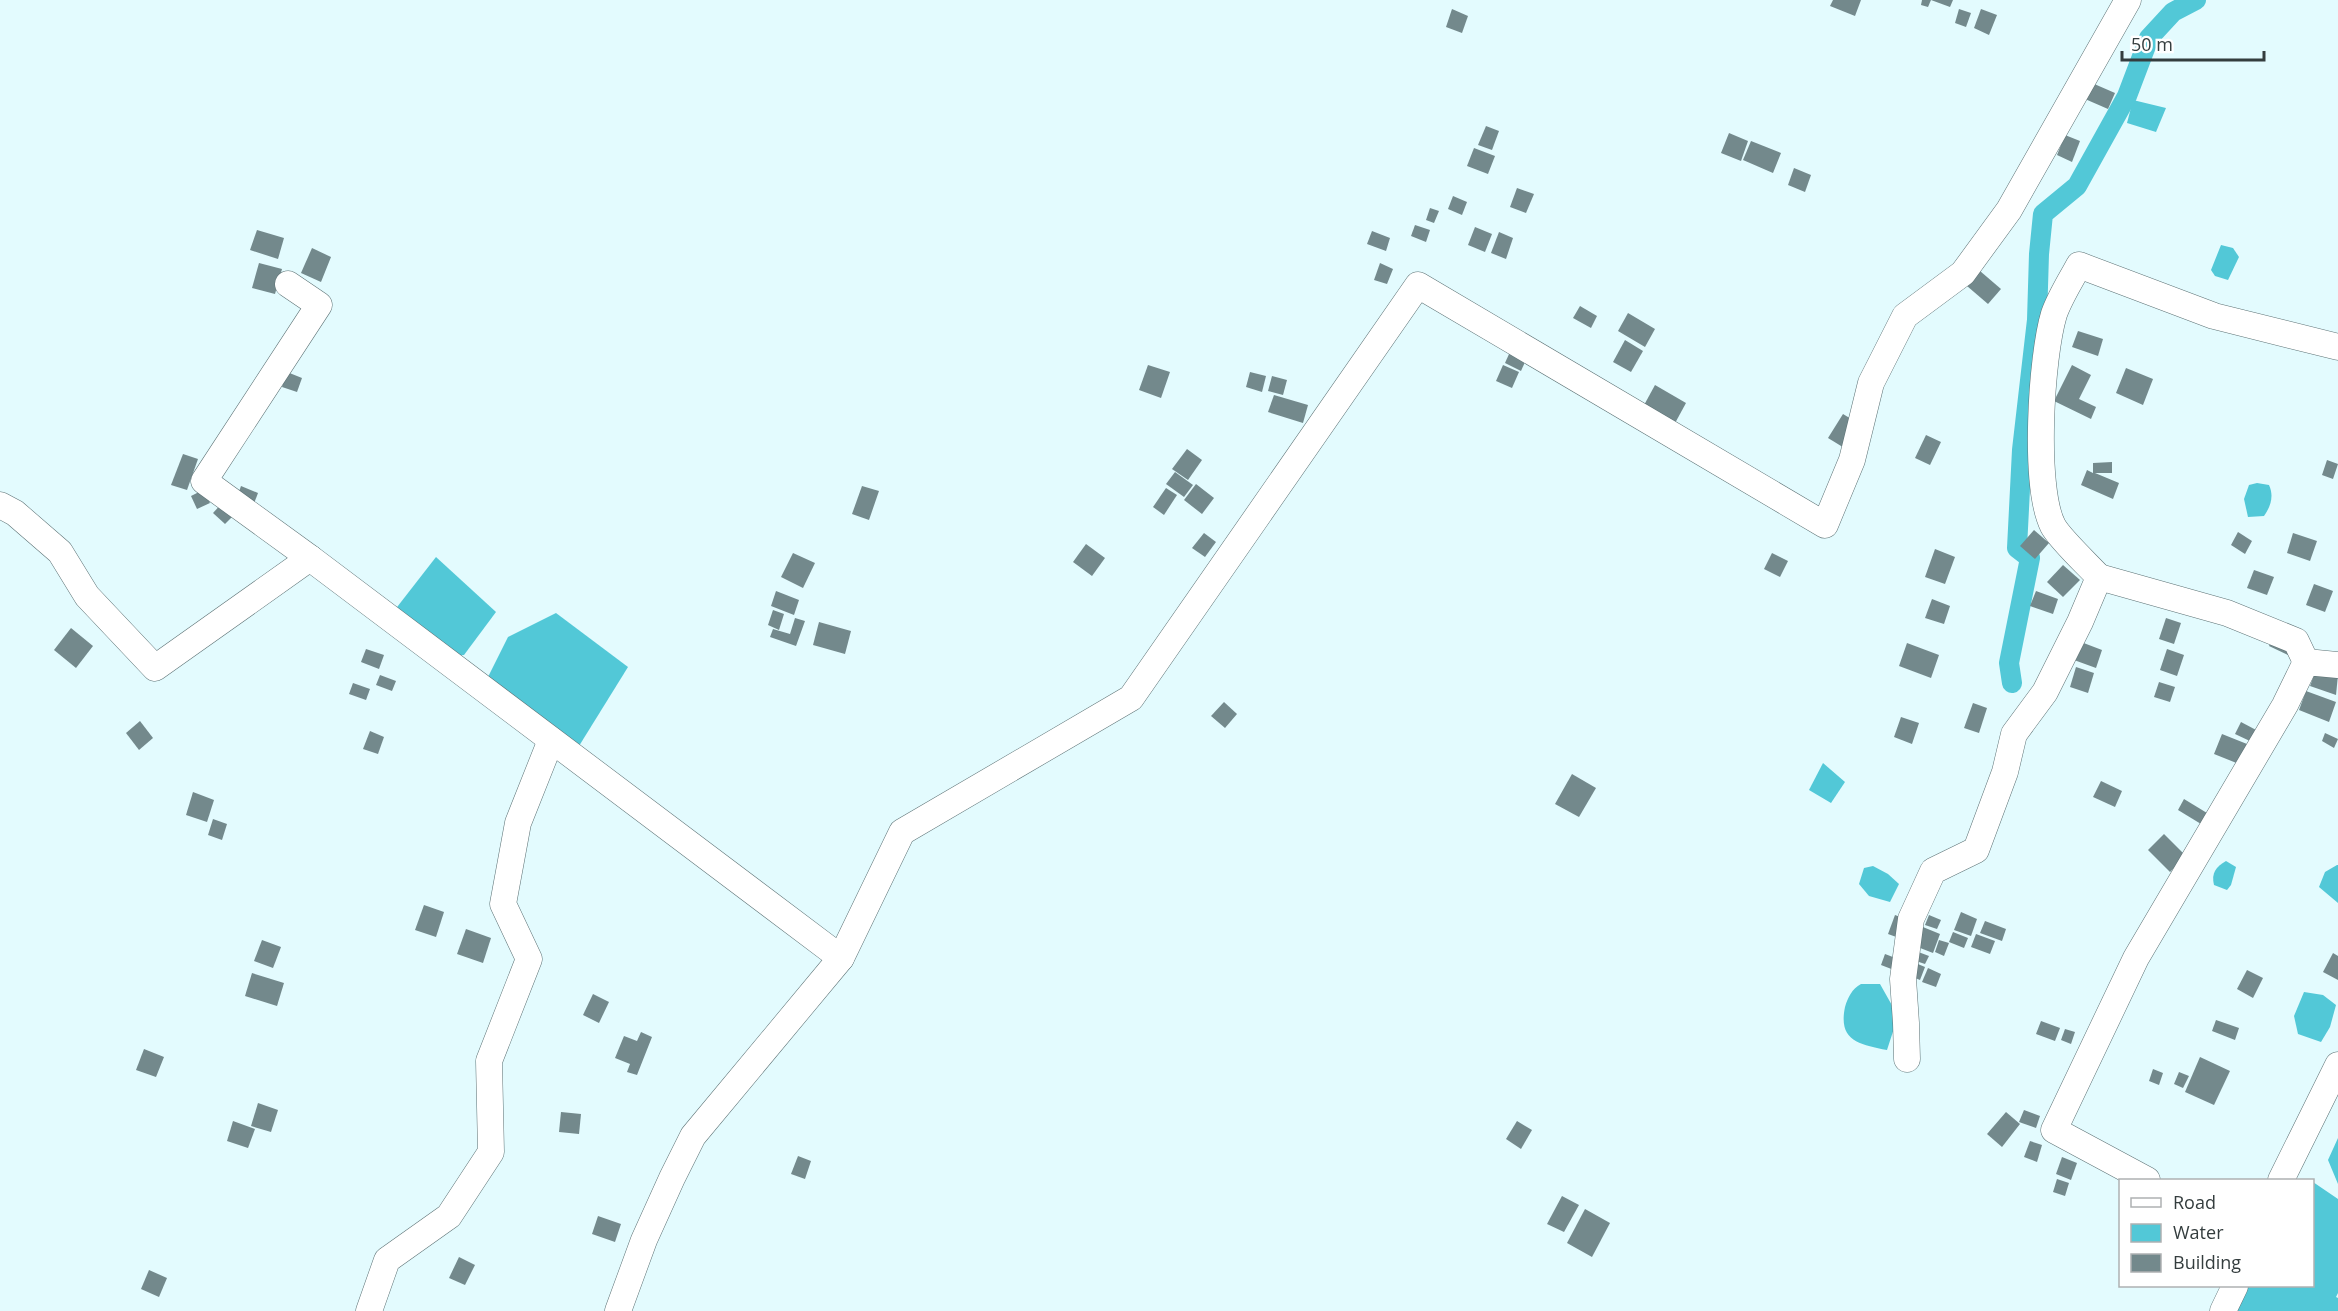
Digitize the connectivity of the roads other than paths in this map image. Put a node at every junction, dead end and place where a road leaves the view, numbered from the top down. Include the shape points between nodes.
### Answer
1 (2128, 0) edge
2 (288, 284) dead end
3 (2338, 347) edge
4 (0, 505) edge
5 (310, 558) junction
6 (2099, 577) junction
7 (2306, 662) junction
8 (2338, 665) edge
9 (551, 740) junction
10 (841, 958) junction
11 (1906, 1059) dead end
12 (2338, 1065) edge
13 (2145, 1179) edge
14 (2281, 1179) edge
15 (2235, 1287) edge
16 (369, 1311) edge
17 (618, 1311) edge
18 (2223, 1311) edge

1 - 10 street via 2009,210 1963,273 1905,316 1871,383 1852,460 1825,525 1418,285 1131,698 902,832
2 - 5 street via 319,305 204,481
3 - 6 street via 2214,316 2079,265 2055,313 2047,355 2041,418 2042,484 2053,526
4 - 5 street via 60,552 87,596 155,668
5 - 9 street
6 - 7 street via 2228,613 2295,641
6 - 11 street via 2045,692 2014,734 2005,772 1976,850 1933,871 1911,919 1903,980
7 - 8 street
7 - 13 street via 2285,705 2136,958 2054,1131
9 - 10 street
9 - 16 street via 518,823 503,904 529,959 489,1061 491,1152 449,1216 387,1260
10 - 17 street via 693,1136 649,1230
12 - 14 street
15 - 18 street

